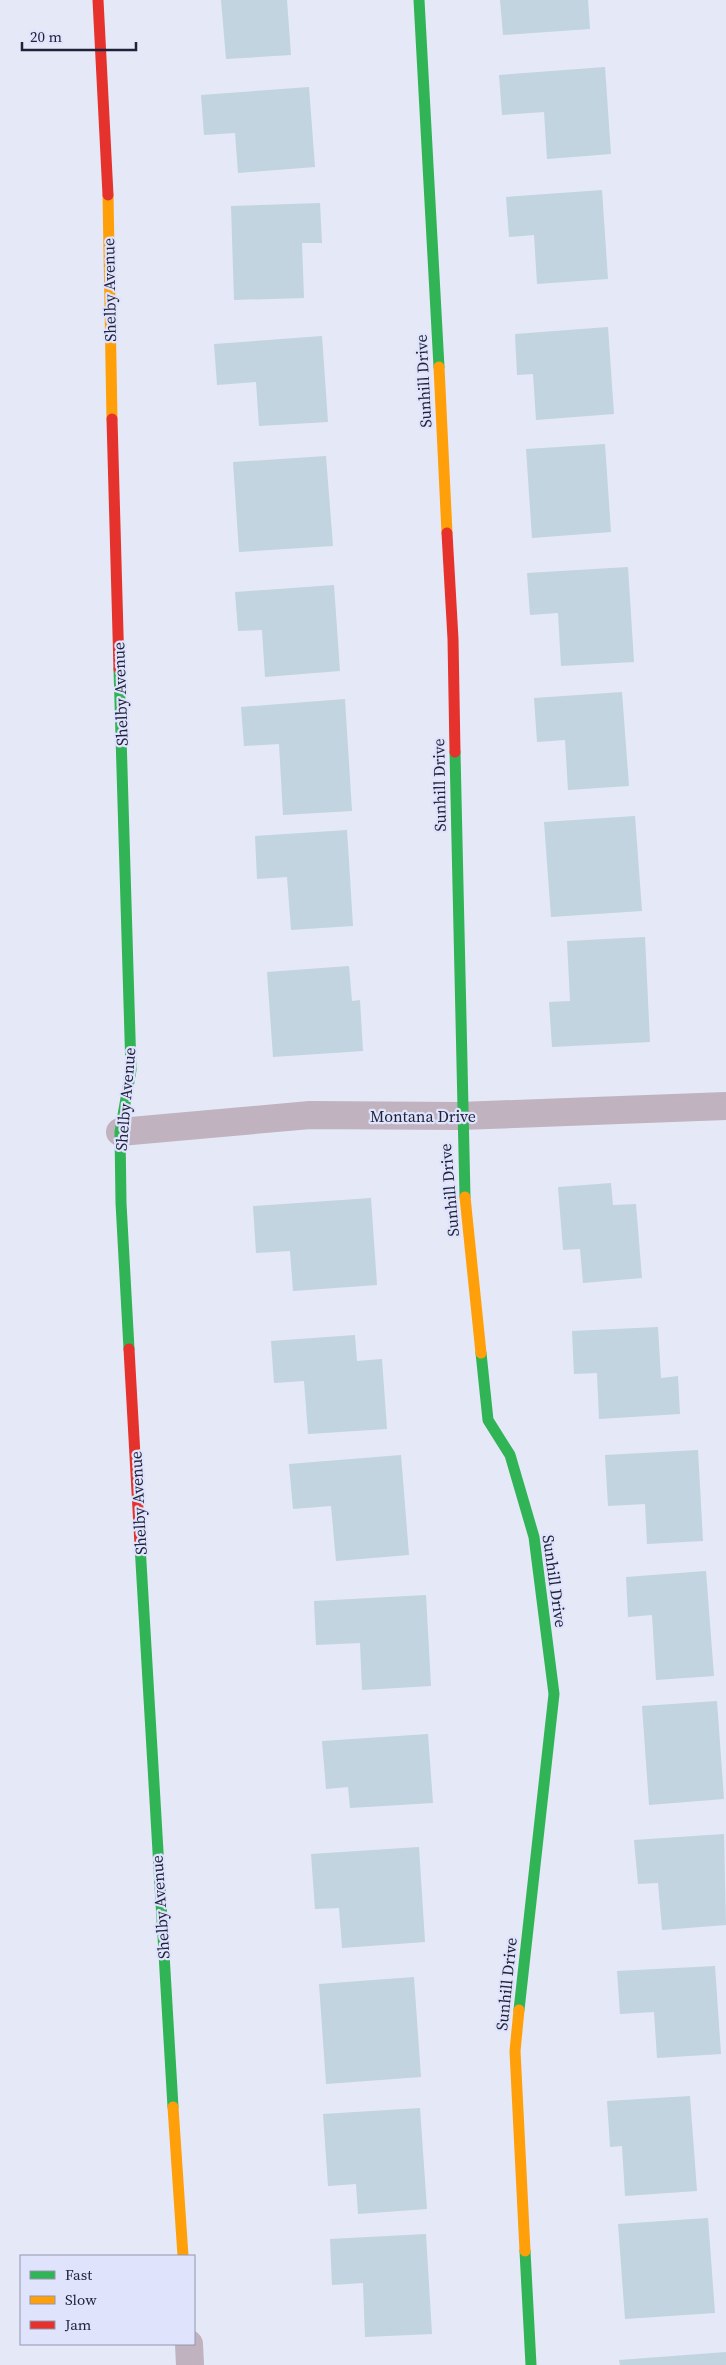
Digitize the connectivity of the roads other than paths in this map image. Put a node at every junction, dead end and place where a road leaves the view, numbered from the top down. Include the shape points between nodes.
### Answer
1 (98, 0) edge
2 (418, 0) edge
3 (726, 1106) edge
4 (460, 1116) junction
5 (120, 1132) junction
6 (183, 2255) edge
7 (189, 2345) edge
8 (190, 2365) edge
9 (531, 2365) edge

1 - 5 street, Shelby Avenue via 108,198 131,1070
2 - 4 street, Sunhill Drive via 453,639
3 - 4 street, Montana Drive
4 - 5 street, Montana Drive via 310,1115
4 - 9 street, Sunhill Drive via 462,1179 488,1420 510,1455 534,1537 554,1694 515,2051
5 - 6 street, Shelby Avenue via 121,1203 153,1788
7 - 8 street

